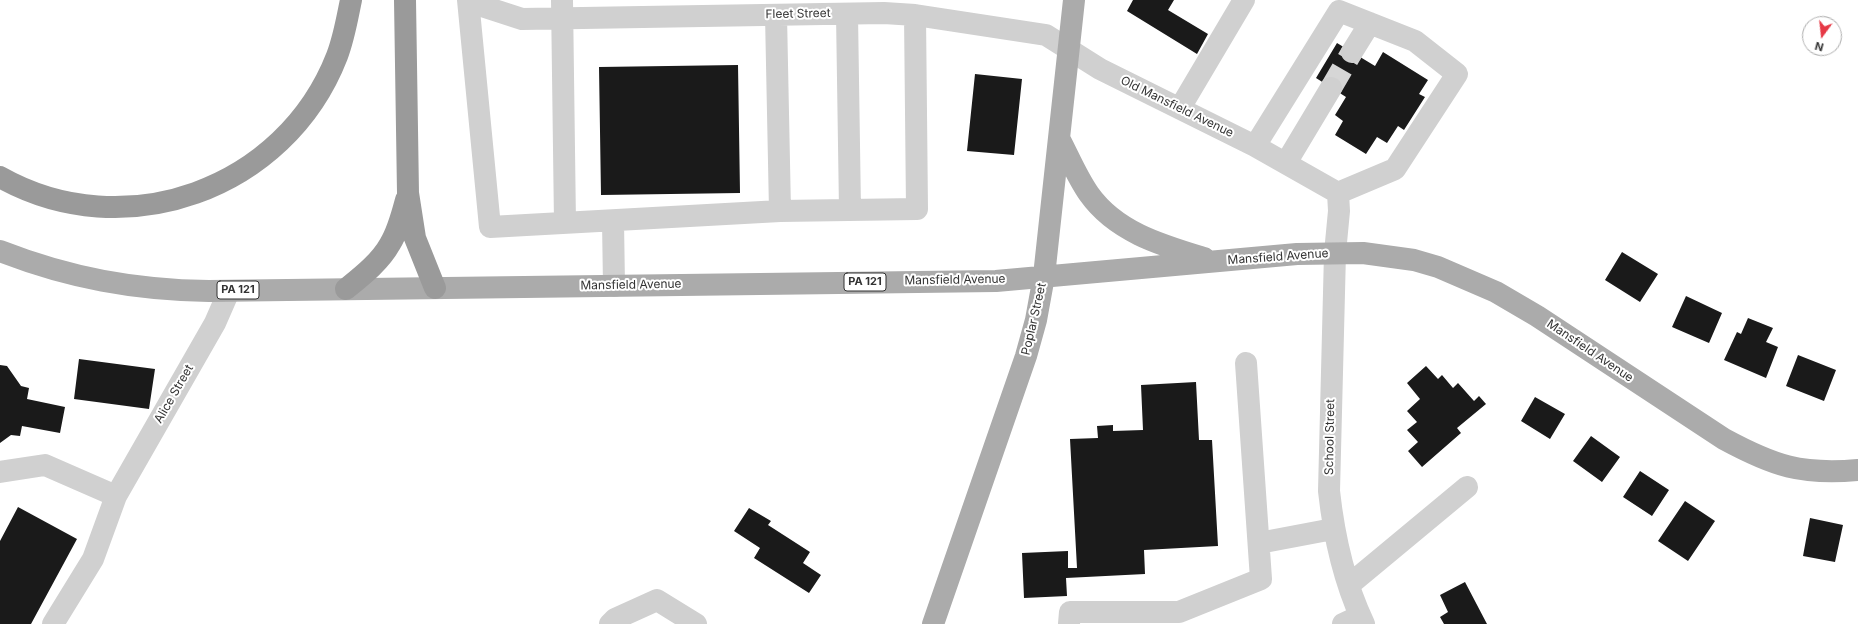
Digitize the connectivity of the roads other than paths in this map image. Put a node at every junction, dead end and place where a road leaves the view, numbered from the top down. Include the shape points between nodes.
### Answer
1 (350, 0) edge
2 (405, 0) edge
3 (469, 0) edge
4 (1074, 0) edge
5 (1244, 0) edge
6 (643, 8) edge
7 (713, 8) edge
8 (562, 9) edge
9 (783, 10) edge
10 (847, 14) junction
11 (915, 15) junction
12 (1370, 23) junction
13 (1069, 49) junction
14 (1352, 52) tunnel mouth
15 (1331, 88) tunnel mouth
16 (1180, 108) junction
17 (1059, 138) junction
18 (1255, 146) junction
19 (1286, 163) junction
20 (0, 177) edge
21 (408, 193) junction
22 (1338, 193) junction
23 (780, 210) junction
24 (850, 210) junction
25 (613, 221) junction
26 (565, 223) junction
27 (0, 251) edge
28 (1335, 253) junction
29 (1214, 262) junction
30 (1044, 276) junction
31 (614, 286) junction
32 (435, 288) junction
33 (346, 289) junction
34 (229, 291) junction
35 (1246, 363) dead end
36 (1858, 470) edge
37 (0, 472) edge
38 (1467, 486) dead end
39 (116, 496) junction
40 (1333, 529) junction
41 (1260, 543) junction
42 (1349, 585) junction
43 (1143, 618) edge
44 (1356, 621) edge
45 (53, 624) edge
46 (610, 624) edge
47 (696, 624) edge
48 (933, 624) edge
49 (1069, 624) edge

1 - 20 highway via 337,56 307,109 286,135 263,156 208,189 150,205 90,206 62,202 35,194
2 - 21 highway
3 - 8 street, Fleet Street via 479,6 522,19
3 - 26 street via 490,227
4 - 13 main road, Poplar Street
5 - 16 street
6 - 7 street, Fleet Street
6 - 8 street, Fleet Street
7 - 9 street, Fleet Street
8 - 26 street
9 - 10 street, Fleet Street
9 - 23 street
10 - 11 street, Fleet Street
10 - 24 street
11 - 13 street, Fleet Street via 1046,35
11 - 24 street via 917,209
12 - 14 street
12 - 18 street via 1339,11
12 - 22 street via 1415,41 1456,74 1395,169
13 - 16 street, Old Mansfield Avenue via 1100,69
13 - 17 main road, Poplar Street
15 - 19 street
16 - 18 street, Old Mansfield Avenue
17 - 29 main road via 1077,175 1104,212 1146,239
17 - 30 main road, Poplar Street
18 - 19 street, Old Mansfield Avenue
19 - 22 street, Old Mansfield Avenue
21 - 32 highway via 415,238
21 - 33 highway via 390,246
22 - 28 street, School Street
23 - 24 street
23 - 25 street
25 - 26 street
25 - 31 street
27 - 34 main road, Mansfield Avenue / PA 121 via 30,263 96,280 167,290
28 - 29 main road, Mansfield Avenue
28 - 36 main road, Mansfield Avenue via 1363,253 1414,260 1465,277 1537,316 1706,428 1751,453 1776,464 1802,470
28 - 40 street, School Street via 1329,491
29 - 30 main road, Mansfield Avenue
30 - 31 main road, Mansfield Avenue / PA 121 via 996,281
30 - 48 main road, Poplar Street via 1026,356
31 - 32 main road, Mansfield Avenue / PA 121
32 - 33 main road, Mansfield Avenue / PA 121
33 - 34 main road, Mansfield Avenue / PA 121
34 - 39 street, Alice Street via 215,323
35 - 41 street
37 - 39 street via 45,465
38 - 42 street
39 - 45 street, Alice Street via 93,559
40 - 41 street
40 - 42 street, School Street
41 - 43 street via 1261,580 1179,612
42 - 44 street, School Street
43 - 49 street via 1070,612
46 - 47 street via 615,619 657,600

